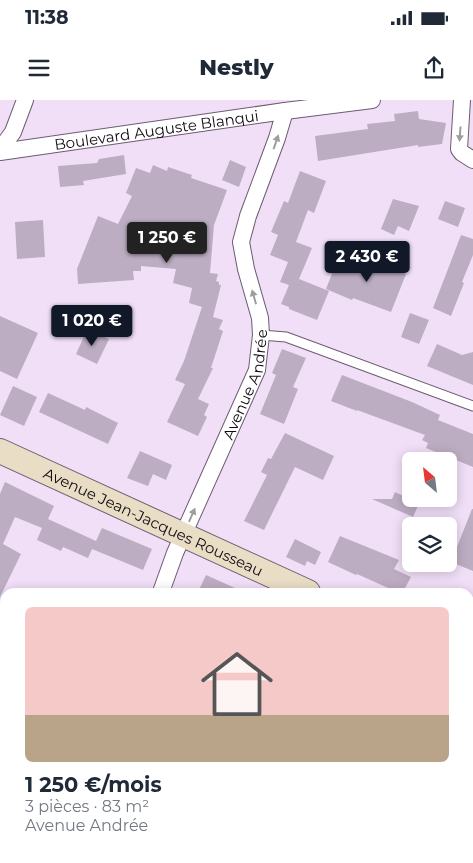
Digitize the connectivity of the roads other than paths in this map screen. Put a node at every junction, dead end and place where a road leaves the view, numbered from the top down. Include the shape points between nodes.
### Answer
1 (25, 100) edge
2 (372, 100) edge
3 (462, 100) edge
4 (285, 111) junction
5 (0, 151) edge
6 (473, 160) edge
7 (261, 336) junction
8 (473, 406) edge
9 (0, 451) edge
10 (184, 535) junction
11 (162, 588) edge
12 (299, 588) edge

1 - 5 street via 13,132
2 - 4 street, Boulevard Auguste Blanqui
3 -> 6 street via 459,148
4 - 5 street, Boulevard Auguste Blanqui
7 -> 4 street, Avenue Andrée via 260,318 241,242
7 - 8 lane via 286,336
10 -> 7 street, Avenue Andrée via 257,370
9 - 10 street, Avenue Jean-Jacques Rousseau
10 - 11 street, Avenue Andrée
10 - 12 street, Avenue Jean-Jacques Rousseau

